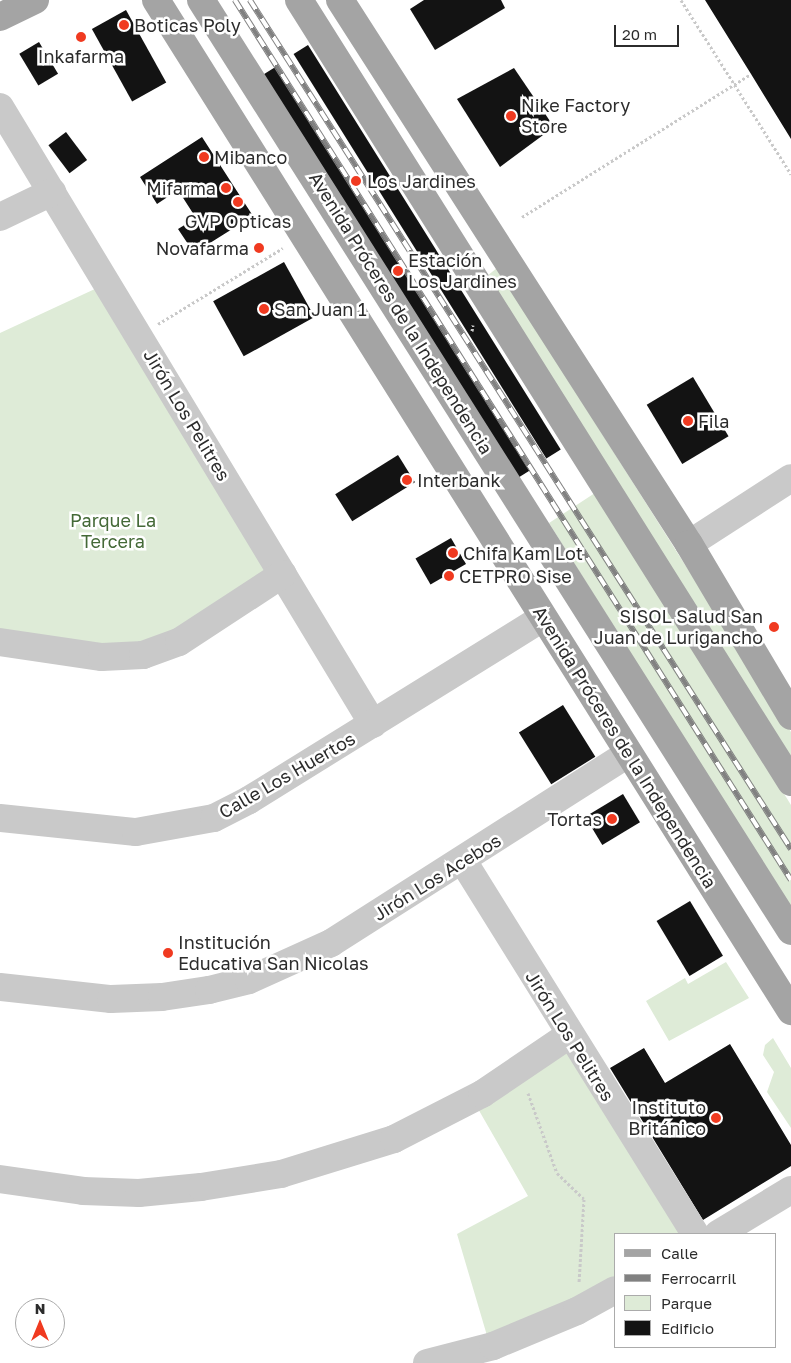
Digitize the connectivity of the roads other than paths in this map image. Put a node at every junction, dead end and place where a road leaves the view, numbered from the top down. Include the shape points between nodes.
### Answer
1 (35, 0) edge
2 (156, 0) edge
3 (201, 0) edge
4 (299, 0) edge
5 (340, 0) edge
6 (0, 17) edge
7 (0, 108) edge
8 (52, 192) junction
9 (0, 217) edge
10 (791, 478) edge
11 (689, 544) junction
12 (282, 574) junction
13 (543, 618) junction
14 (0, 642) edge
15 (791, 716) edge
16 (373, 724) junction
17 (628, 754) junction
18 (791, 782) edge
19 (0, 818) edge
20 (463, 861) junction
21 (791, 931) edge
22 (0, 987) edge
23 (791, 1011) edge
24 (569, 1035) junction
25 (0, 1179) edge
26 (791, 1190) edge
27 (694, 1233) edge
28 (720, 1233) edge
29 (614, 1291) edge
30 (428, 1363) edge

1 - 6 main road
2 - 13 main road, Avenida Próceres de la Independencia
3 - 21 main road, Avenida Próceres de la Independencia
4 - 18 main road
5 - 11 main road
7 - 8 street, Jirón Los Pelitres
8 - 9 street
8 - 12 street, Jirón Los Pelitres
10 - 11 street
11 - 15 main road
12 - 14 street via 180,642 143,655 102,657
12 - 16 street, Jirón Los Pelitres
13 - 16 street, Calle Los Huertos
13 - 17 main road, Avenida Próceres de la Independencia
16 - 19 street, Calle Los Huertos via 214,818 136,832
17 - 20 street, Jirón Los Acebos
17 - 23 main road, Avenida Próceres de la Independencia
20 - 22 street, Jirón Los Acebos via 331,943 249,980 190,993 111,999
20 - 24 street, Jirón Los Pelitres
24 - 25 street via 482,1094 394,1139 281,1174 201,1188 139,1193 84,1191
24 - 27 street, Jirón Los Pelitres
26 - 28 street
29 - 30 street via 577,1311 493,1346

